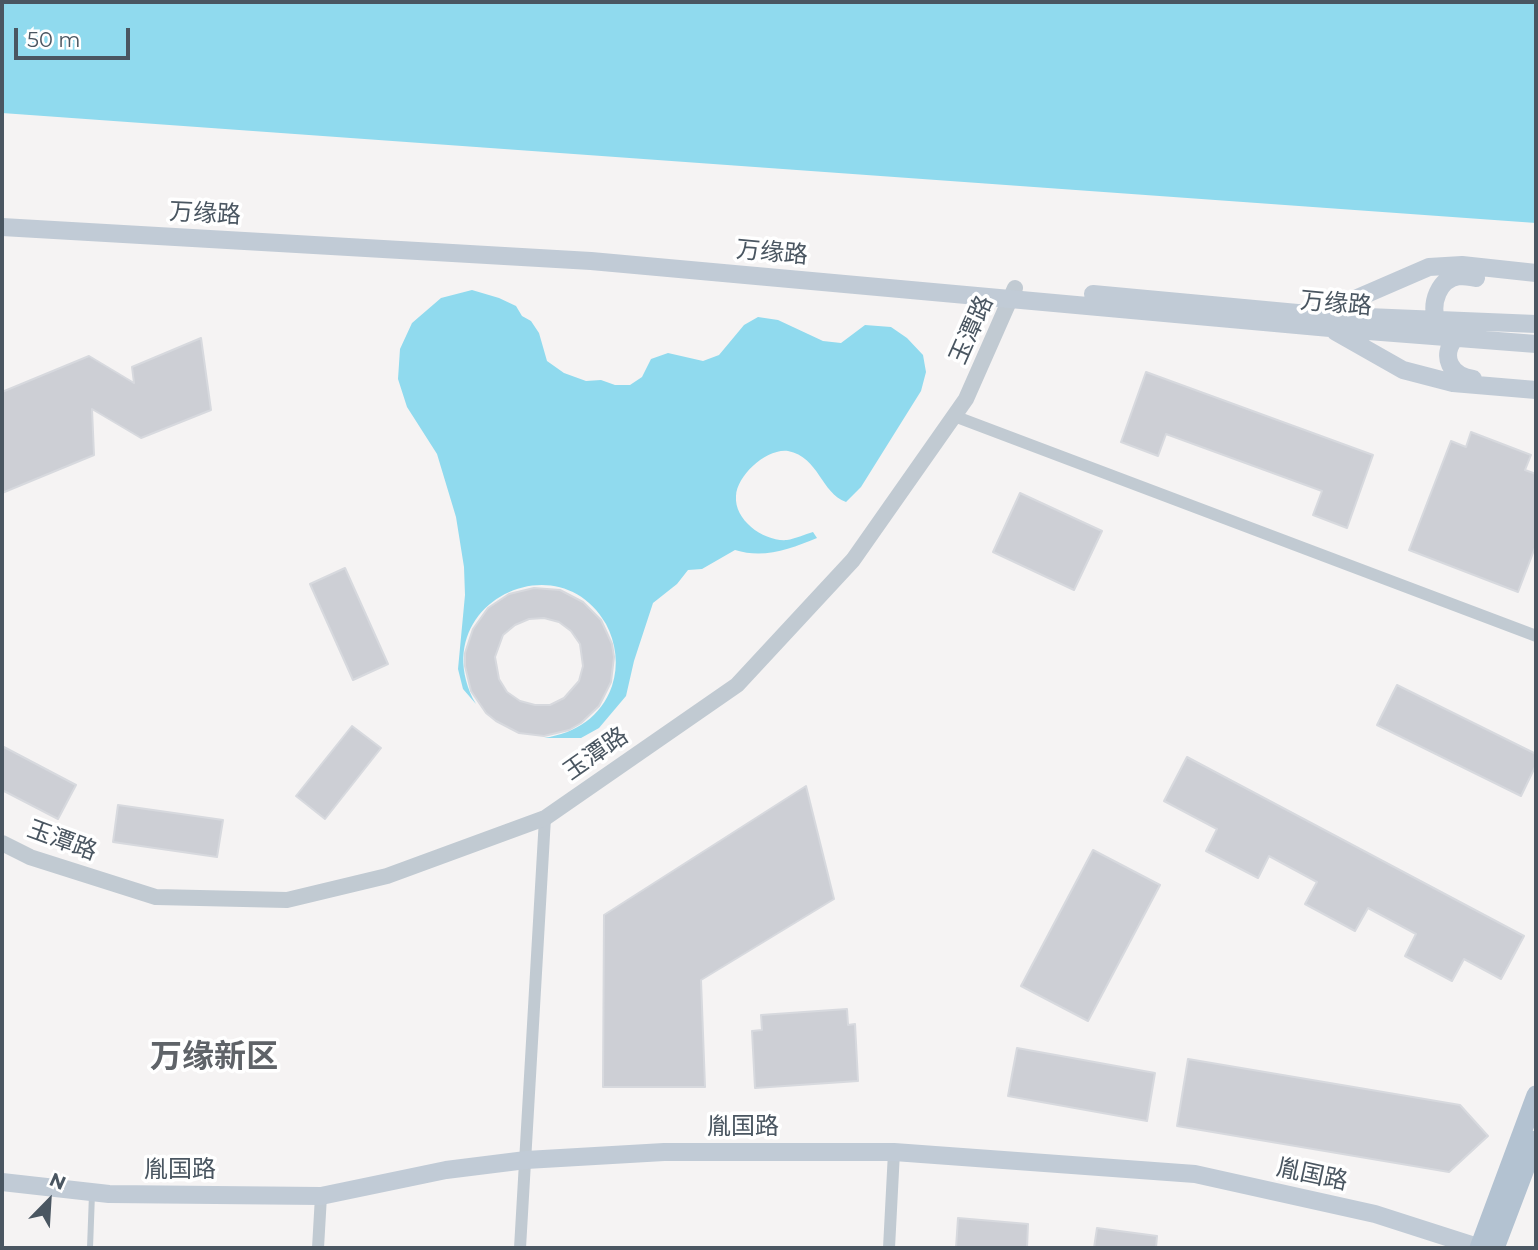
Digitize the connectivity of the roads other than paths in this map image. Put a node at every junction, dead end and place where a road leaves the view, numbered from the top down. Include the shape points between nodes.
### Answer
1 (2, 215) edge
2 (2, 227) edge
3 (1536, 273) edge
4 (1536, 284) edge
5 (1013, 293) junction
6 (1436, 320) junction
7 (1325, 321) junction
8 (1536, 324) edge
9 (1455, 338) junction
10 (1536, 344) edge
11 (1536, 384) edge
12 (1536, 390) edge
13 (954, 416) junction
14 (1536, 636) edge
15 (545, 818) junction
16 (2, 843) edge
17 (1536, 1095) edge
18 (1536, 1140) edge
19 (894, 1152) junction
20 (526, 1160) junction
21 (2, 1182) edge
22 (92, 1192) junction
23 (321, 1196) junction
24 (90, 1248) edge
25 (318, 1248) edge
26 (520, 1248) edge
27 (889, 1248) edge
28 (1480, 1248) edge
29 (1495, 1248) edge

1 - 5 main road, 万缘路 via 592,249
2 - 5 main road, 万缘路 via 591,261
3 - 7 main road via 1462,265 1429,267
4 - 6 main road via 1452,278 1436,295
5 - 7 main road, 万缘路
5 - 13 street, 玉潭路
6 - 7 main road, 万缘路
6 - 8 main road, 万缘路
7 - 9 main road, 万缘路
7 - 12 main road via 1403,370 1453,383
9 - 10 main road, 万缘路
9 - 11 main road via 1448,358 1458,375
13 - 14 street
13 - 15 street, 玉潭路 via 853,559 737,685
15 - 16 street, 玉潭路 via 387,876 287,900 156,897 30,858
15 - 20 street
17 - 28 main road
18 - 29 main road
19 - 20 main road, 胤国路 via 664,1152
19 - 27 street
19 - 28 main road, 胤国路 via 1195,1174 1375,1214
20 - 23 main road, 胤国路 via 446,1170
20 - 26 street
21 - 22 main road, 胤国路
22 - 23 main road, 胤国路
22 - 24 lane
23 - 25 street

